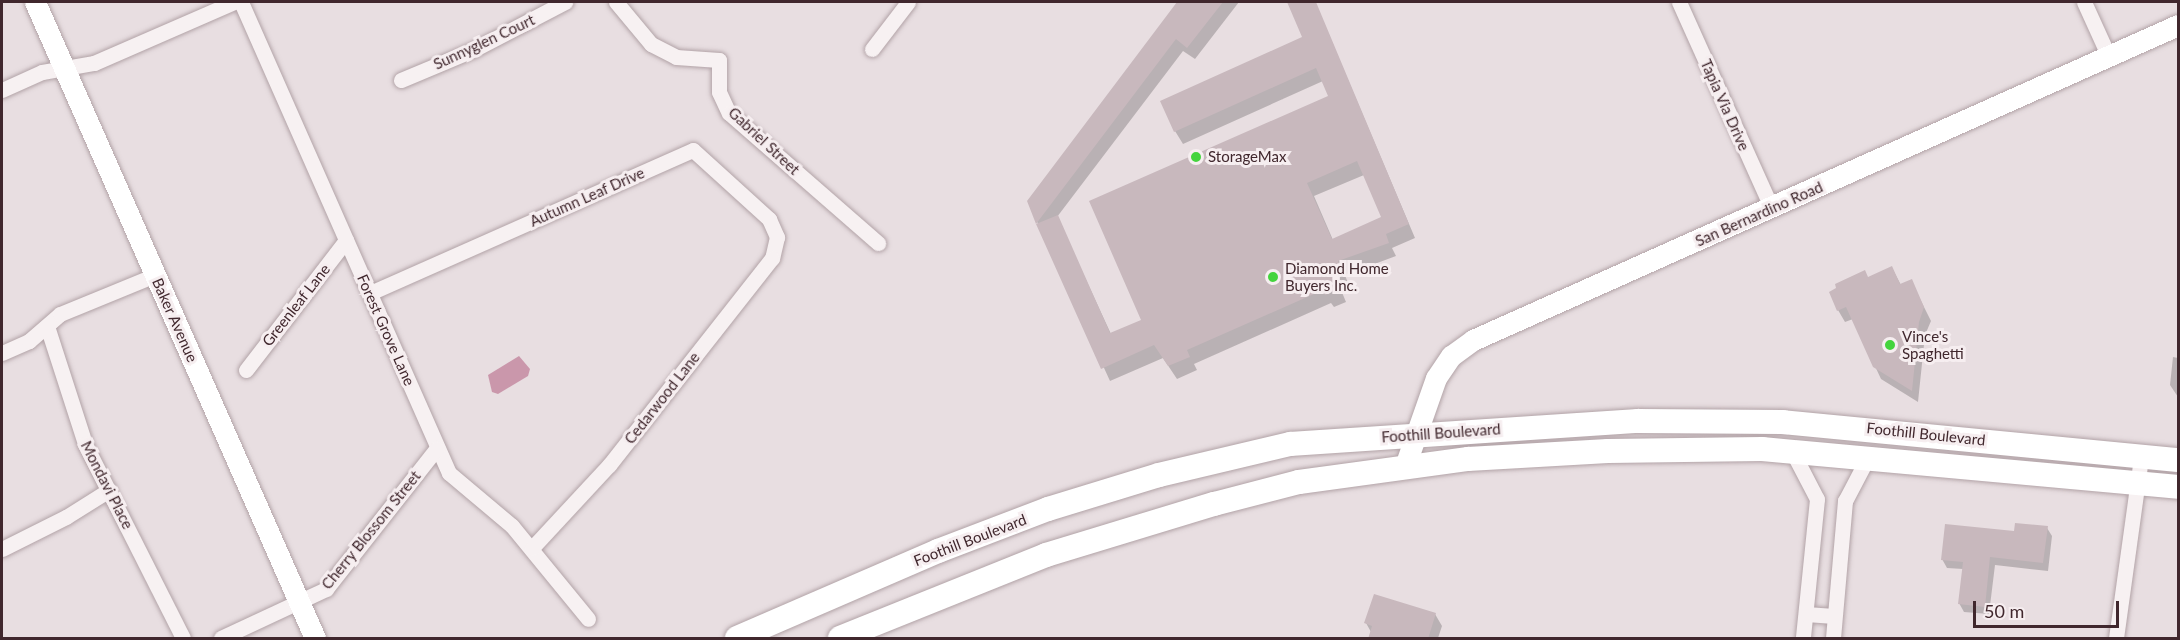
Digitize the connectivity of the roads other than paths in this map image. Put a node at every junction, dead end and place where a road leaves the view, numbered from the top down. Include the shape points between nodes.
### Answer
1 (35, 2) edge
2 (234, 2) edge
3 (241, 2) edge
4 (565, 2) edge
5 (616, 2) edge
6 (908, 2) edge
7 (1679, 2) edge
8 (2084, 2) edge
9 (2178, 26) edge
10 (872, 49) dead end
11 (2109, 57) junction
12 (64, 68) junction
13 (401, 80) dead end
14 (2, 90) edge
15 (1772, 209) junction
16 (777, 237) joint
17 (346, 240) junction
18 (878, 243) dead end
19 (155, 274) junction
20 (370, 293) junction
21 (47, 326) junction
22 (2, 353) edge
23 (246, 370) dead end
24 (1415, 434) junction
25 (437, 448) junction
26 (1792, 452) junction
27 (1868, 457) junction
28 (2141, 457) junction
29 (2178, 460) edge
30 (1405, 466) junction
31 (2138, 484) junction
32 (2178, 487) edge
33 (109, 490) junction
34 (1817, 499) junction
35 (1845, 501) junction
36 (531, 548) junction
37 (2, 549) edge
38 (299, 604) junction
39 (1806, 614) junction
40 (1834, 616) junction
41 (588, 619) dead end
42 (183, 639) edge
43 (221, 639) edge
44 (315, 639) edge
45 (737, 639) edge
46 (840, 639) edge
47 (1803, 639) edge
48 (1833, 639) edge
49 (2116, 639) edge

1 - 12 street, Baker Avenue
2 - 12 street via 94,63
3 - 17 street, Forest Grove Lane
4 - 13 street, Sunnyglen Court via 475,49
5 - 18 street, Gabriel Street via 651,44 676,57 719,60 719,93 729,112
6 - 10 street
7 - 15 street, Tapia Via Drive
8 - 11 street
9 - 11 street, San Bernardino Road
11 - 15 street, San Bernardino Road
12 - 14 street via 42,72
12 - 19 street, Baker Avenue
15 - 24 street, San Bernardino Road via 1473,340 1450,356 1436,378
16 - 20 street, Autumn Leaf Drive via 769,219 693,150
16 - 36 street, Cedarwood Lane via 772,258 609,465
17 - 20 street, Forest Grove Lane
17 - 23 street, Greenleaf Lane
19 - 21 street via 60,314
19 - 38 street, Baker Avenue
20 - 25 street, Forest Grove Lane
21 - 22 street via 29,341
21 - 33 street, Mondavi Place via 85,444
24 - 28 main road, Foothill Boulevard via 1638,421 1782,422 1866,427
24 - 30 street, San Bernardino Road
24 - 45 main road, Foothill Boulevard via 1290,444 1159,475 1048,509 949,546
25 - 36 street, Forest Grove Lane via 449,473
25 - 38 street, Cherry Blossom Street via 326,589
26 - 27 main road, Foothill Boulevard
26 - 30 main road, Foothill Boulevard via 1608,451
26 - 34 street
27 - 31 main road, Foothill Boulevard
27 - 35 street
28 - 29 main road, Foothill Boulevard
28 - 31 street
30 - 46 main road, Foothill Boulevard via 1299,482 1115,532 943,594
31 - 32 main road, Foothill Boulevard
31 - 49 street
33 - 37 street via 66,518
33 - 42 street, Mondavi Place
34 - 35 street
34 - 39 street
35 - 40 street
36 - 41 street, Forest Grove Lane
38 - 43 street, Cherry Blossom Street
38 - 44 street, Baker Avenue
39 - 40 street
39 - 47 street
40 - 48 street

